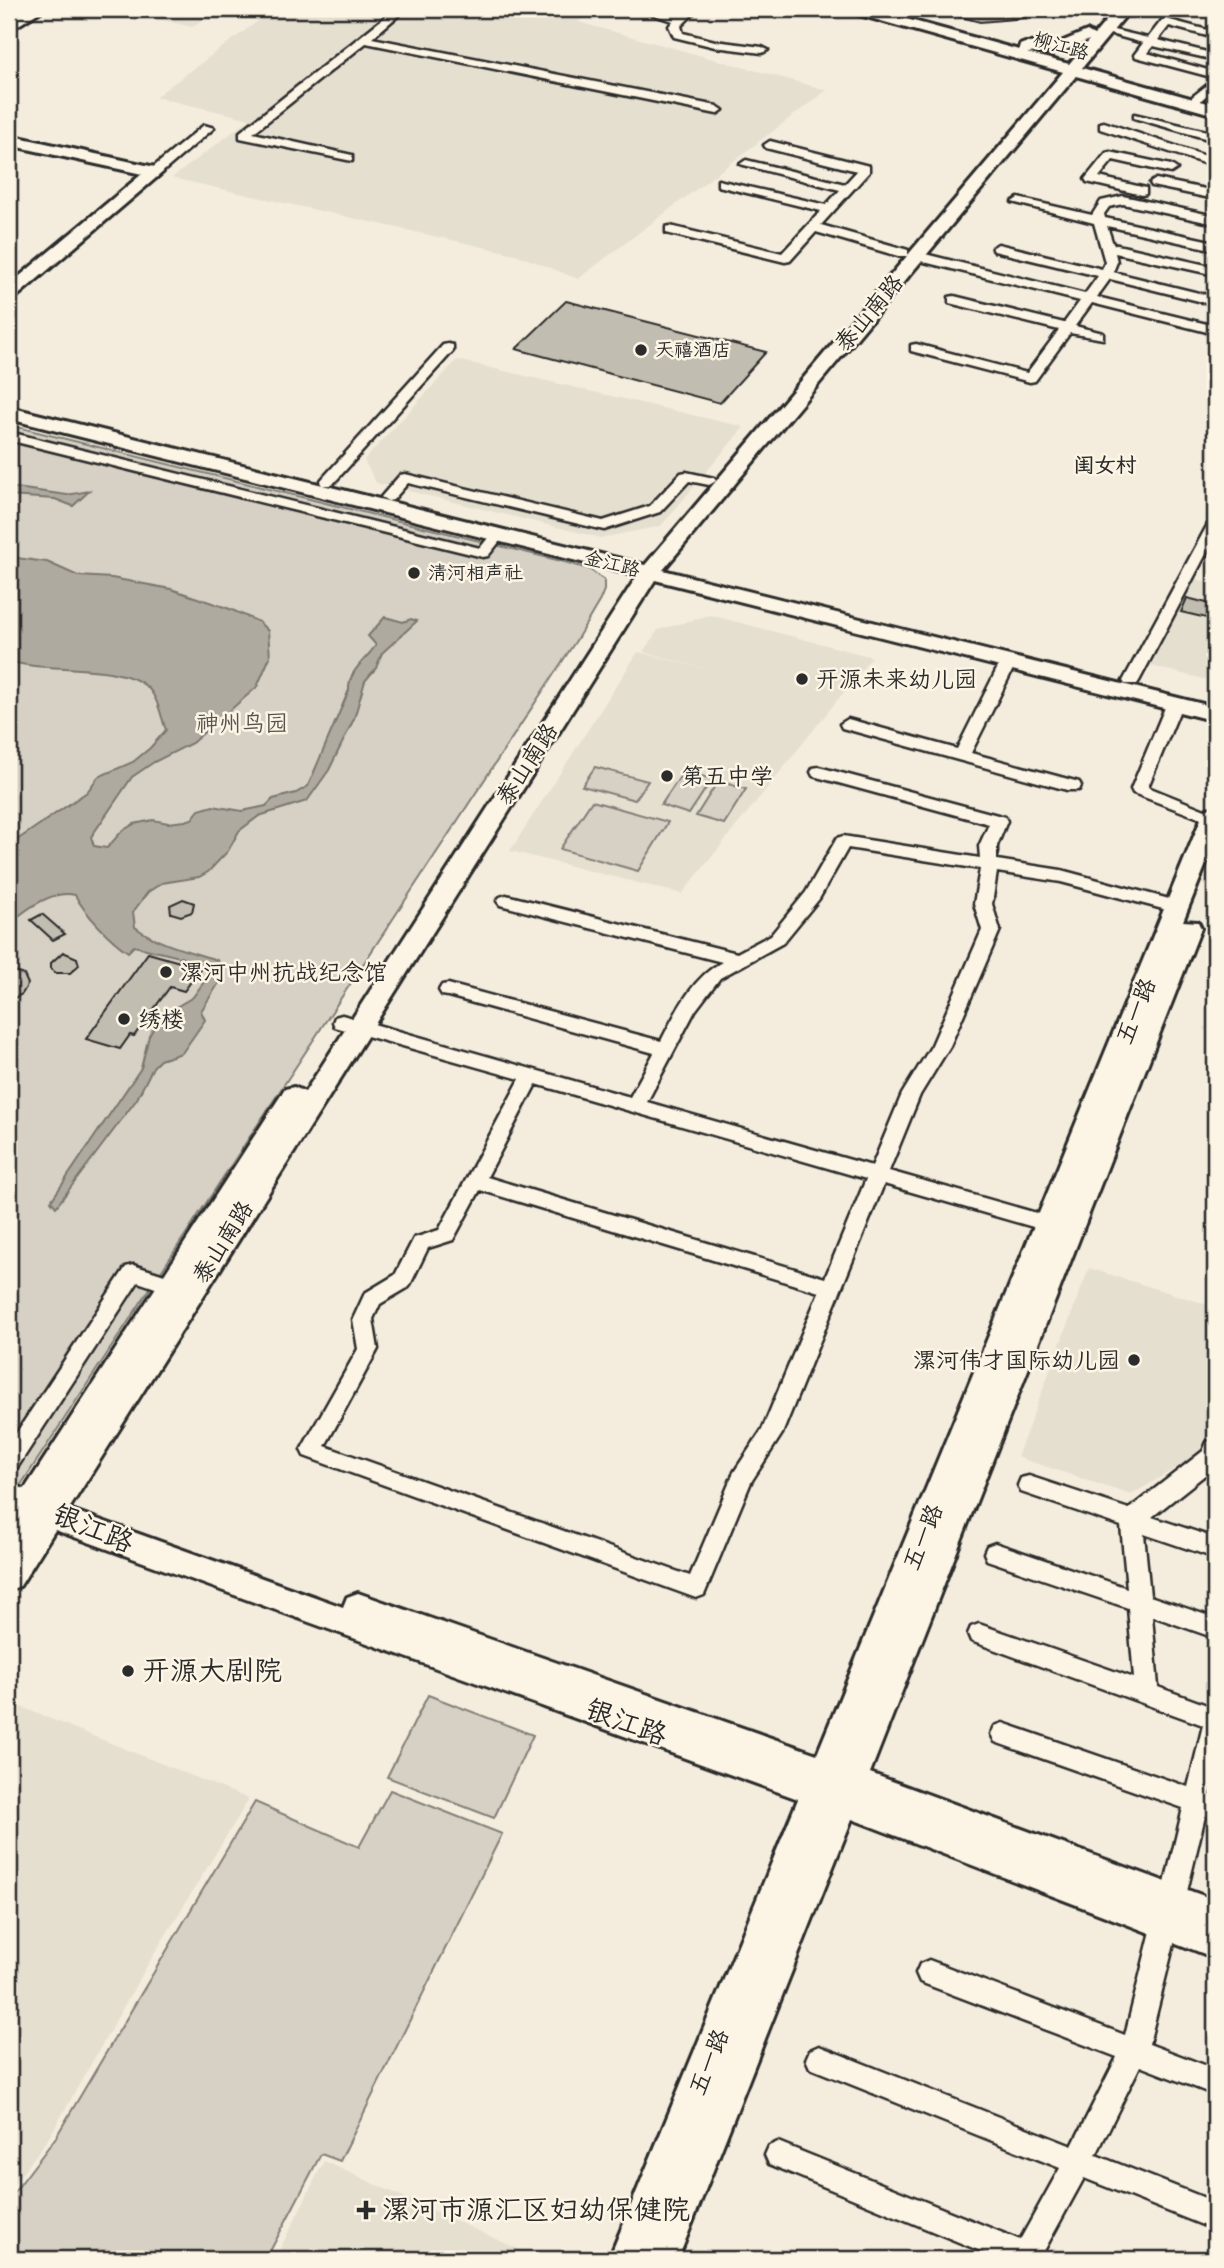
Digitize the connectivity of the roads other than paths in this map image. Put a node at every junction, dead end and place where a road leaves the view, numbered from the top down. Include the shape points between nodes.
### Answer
1 (37, 9) edge
2 (401, 9) edge
3 (640, 9) edge
4 (693, 9) edge
5 (855, 9) edge
6 (876, 9) edge
7 (1124, 9) edge
8 (1208, 9) edge
9 (1215, 11) edge
10 (680, 19) junction
11 (9, 27) edge
12 (1101, 29) edge
13 (1215, 35) edge
14 (363, 39) junction
15 (1152, 41) junction
16 (762, 50) dead end
17 (1012, 50) junction
18 (1215, 57) edge
19 (1069, 66) junction
20 (1215, 75) edge
21 (1215, 82) edge
22 (1148, 85) junction
23 (1129, 86) junction
24 (1049, 91) junction
25 (1196, 99) junction
26 (1215, 104) edge
27 (717, 110) dead end
28 (1215, 110) edge
29 (1139, 116) dead end
30 (1104, 126) dead end
31 (208, 128) dead end
32 (1215, 137) edge
33 (9, 140) edge
34 (769, 145) dead end
35 (348, 158) dead end
36 (1211, 158) edge
37 (746, 164) dead end
38 (1171, 169) junction
39 (155, 172) junction
40 (722, 183) dead end
41 (1156, 183) junction
42 (847, 188) junction
43 (1142, 191) junction
44 (1215, 195) edge
45 (1123, 200) junction
46 (1018, 202) dead end
47 (830, 209) junction
48 (1215, 219) edge
49 (1100, 221) junction
50 (670, 230) dead end
51 (810, 231) junction
52 (1215, 246) edge
53 (1107, 247) junction
54 (998, 248) dead end
55 (910, 254) junction
56 (1215, 271) edge
57 (1107, 275) junction
58 (9, 294) edge
59 (1088, 299) junction
60 (954, 300) dead end
61 (1215, 301) edge
62 (1067, 328) junction
63 (1215, 330) edge
64 (1098, 336) dead end
65 (448, 348) dead end
66 (916, 348) dead end
67 (9, 402) edge
68 (9, 413) edge
69 (17, 438) dead end
70 (157, 444) junction
71 (741, 453) junction
72 (134, 467) junction
73 (709, 481) junction
74 (327, 482) junction
75 (384, 501) junction
76 (1215, 524) edge
77 (496, 536) junction
78 (645, 567) junction
79 (924, 636) junction
80 (1008, 663) junction
81 (1131, 681) junction
82 (1215, 702) edge
83 (1174, 705) junction
84 (1215, 714) edge
85 (849, 724) dead end
86 (962, 755) junction
87 (819, 772) dead end
88 (1073, 786) dead end
89 (1214, 817) edge
90 (1215, 859) edge
91 (989, 865) junction
92 (506, 901) dead end
93 (1178, 907) junction
94 (740, 960) junction
95 (448, 990) dead end
96 (350, 1025) junction
97 (666, 1049) junction
98 (531, 1076) junction
99 (635, 1106) junction
100 (878, 1175) junction
101 (475, 1181) junction
102 (1061, 1227) junction
103 (170, 1285) junction
104 (831, 1288) junction
105 (1214, 1454) edge
106 (9, 1462) edge
107 (1028, 1485) dead end
108 (37, 1503) edge
109 (1132, 1520) junction
110 (9, 1538) edge
111 (1215, 1548) edge
112 (995, 1553) dead end
113 (9, 1577) edge
114 (1139, 1602) junction
115 (1215, 1628) edge
116 (979, 1634) dead end
117 (1147, 1693) junction
118 (1215, 1719) edge
119 (1215, 1725) edge
120 (1003, 1734) dead end
121 (835, 1787) junction
122 (1206, 1805) edge
123 (1169, 1912) junction
124 (1215, 1916) edge
125 (1215, 1941) edge
126 (929, 1973) dead end
127 (1134, 2051) junction
128 (819, 2059) dead end
129 (1215, 2082) edge
130 (778, 2155) dead end
131 (1078, 2162) junction
132 (1215, 2216) edge
133 (1028, 2258) edge
134 (628, 2259) edge
135 (659, 2259) edge

1 - 11 street
2 - 14 street
3 - 10 street
4 - 10 street
5 - 17 street, 柳江路
6 - 17 street, 柳江路
7 - 12 street, 泰山南路
8 - 9 street
10 - 16 street via 675,32 682,38
12 - 15 street
12 - 17 street via 1063,46
12 - 19 street, 泰山南路
12 - 22 street via 1096,57 1105,67
13 - 15 street via 1166,22
14 - 27 street
14 - 35 street via 244,135
15 - 18 street
15 - 20 street via 1140,55
17 - 19 street, 柳江路
17 - 24 street via 1039,69
19 - 22 street, 柳江路
19 - 23 street, 柳江路
19 - 24 street, 泰山南路
21 - 25 street
22 - 25 street, 柳江路
23 - 24 street via 1095,83
23 - 28 street, 柳江路
24 - 55 street, 泰山南路
25 - 26 street, 柳江路
29 - 32 street
30 - 36 street
31 - 39 street
33 - 39 street
34 - 42 street via 865,169
36 - 38 street
37 - 42 street
38 - 41 street
38 - 43 street via 1110,156 1091,179
39 - 58 street
40 - 47 street
41 - 43 street
41 - 44 street
42 - 47 street
43 - 45 street
45 - 48 street
45 - 49 street via 1105,204 1098,214
46 - 49 street
47 - 51 street
49 - 52 street
49 - 53 street
50 - 51 street via 785,258
51 - 55 street via 848,235
53 - 56 street
53 - 57 street via 1111,262
54 - 57 street
55 - 59 street
55 - 71 street, 泰山南路
57 - 59 street
57 - 61 street
59 - 62 street
59 - 63 street
60 - 62 street
62 - 64 street
62 - 66 street via 1030,377
65 - 74 street
67 - 70 street, 金江路
68 - 70 street, 金江路
69 - 72 street
70 - 72 street
70 - 74 street, 金江路
70 - 75 street, 金江路
71 - 73 street, 泰山南路
71 - 78 street, 泰山南路
72 - 77 street via 483,553
73 - 75 street via 686,476 655,509 604,526 405,478
73 - 78 street, 泰山南路
74 - 75 street, 金江路
75 - 77 street, 金江路
75 - 78 street, 金江路
76 - 81 street
77 - 78 street, 金江路
78 - 79 street, 金江路
78 - 96 street, 泰山南路
79 - 80 street, 金江路
79 - 81 street, 金江路
80 - 83 street, 金江路
80 - 86 street
81 - 82 street, 金江路
83 - 84 street, 金江路
83 - 89 street via 1139,789
85 - 86 street
86 - 88 street
87 - 91 street via 999,821 988,846
89 - 93 street, 五一路
90 - 102 street, 五一路
91 - 93 street via 1061,876
91 - 94 street via 843,842 813,895 777,939
91 - 100 street via 982,904 991,930 941,1046 911,1094
92 - 94 street
93 - 102 street, 五一路
94 - 97 street via 714,974 688,1007
95 - 97 street
96 - 98 street
96 - 103 street, 泰山南路
96 - 108 street, 泰山南路
97 - 99 street
98 - 99 street
98 - 101 street
99 - 100 street
100 - 102 street
100 - 104 street
101 - 104 street
101 - 104 street via 446,1235 421,1243 402,1281 372,1300 363,1318 368,1349 312,1450 696,1588 742,1478 771,1434
102 - 121 street, 五一路
103 - 106 street via 134,1273
103 - 108 street, 泰山南路
105 - 109 street
107 - 109 street
108 - 110 street, 泰山南路
108 - 113 street, 泰山南路
108 - 121 street, 银江路
109 - 111 street
109 - 114 street
112 - 114 street
114 - 115 street
114 - 117 street
116 - 117 street
117 - 118 street
119 - 122 street
120 - 122 street
121 - 123 street, 银江路
121 - 134 street, 五一路
121 - 135 street, 五一路
122 - 123 street
123 - 124 street, 银江路
123 - 125 street, 银江路
123 - 127 street
126 - 127 street
127 - 129 street
127 - 131 street
128 - 131 street
130 - 133 street
131 - 132 street
131 - 133 street

